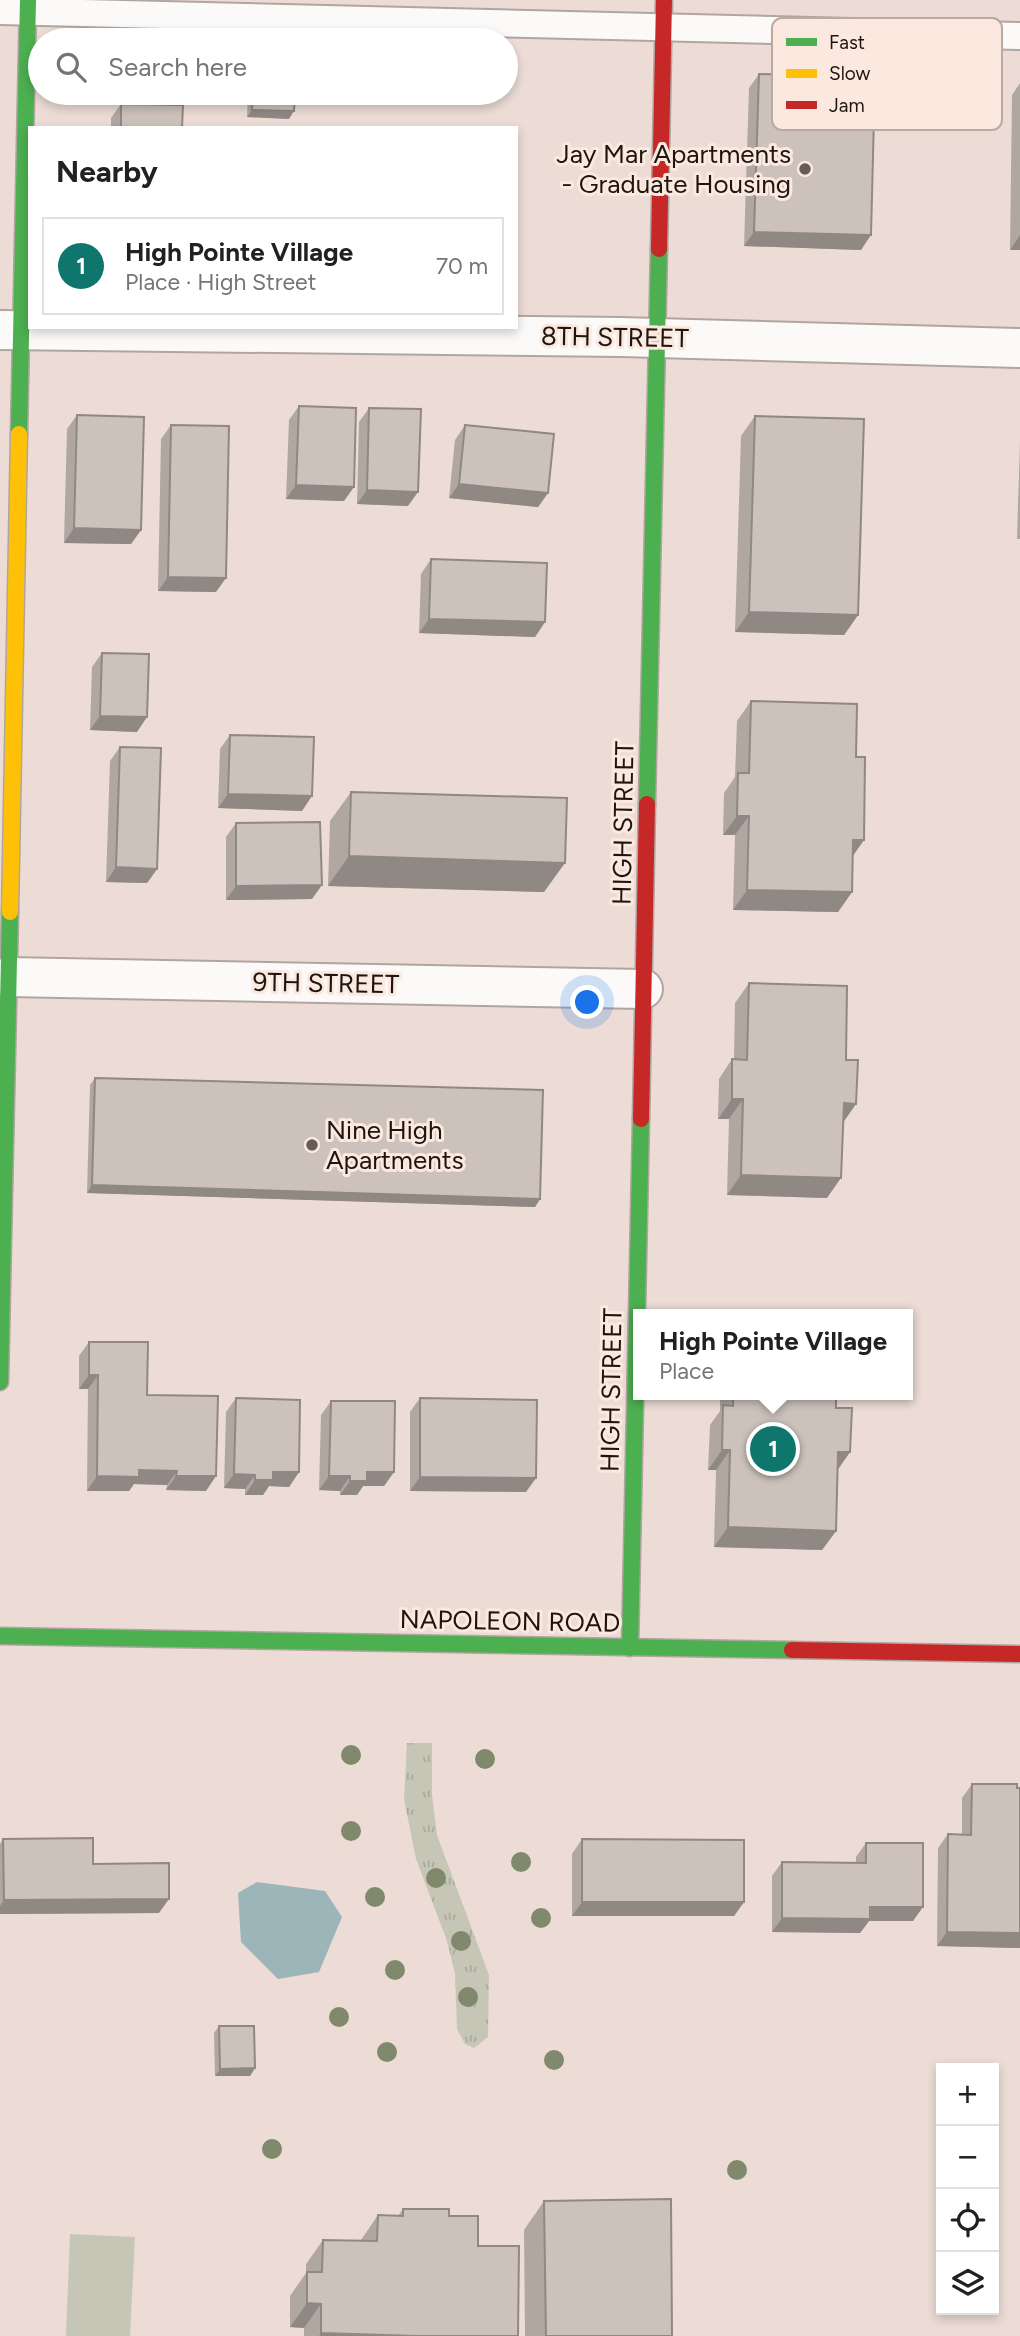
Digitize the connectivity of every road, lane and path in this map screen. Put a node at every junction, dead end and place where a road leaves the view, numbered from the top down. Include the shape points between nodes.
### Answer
1 (664, 0) edge
2 (28, 6) edge
3 (0, 11) edge
4 (664, 27) junction
5 (772, 31) edge
6 (1002, 36) edge
7 (1020, 36) edge
8 (11, 330) edge
9 (657, 337) junction
10 (1020, 348) edge
11 (8, 977) junction
12 (643, 989) junction
13 (637, 1309) edge
14 (0, 1382) edge
15 (635, 1400) edge
16 (0, 1636) edge
17 (630, 1648) junction
18 (1020, 1654) edge

1 - 4 street, HIGH STREET
2 - 3 lane
2 - 4 lane
2 - 8 street
4 - 5 lane
4 - 9 street, HIGH STREET
6 - 7 lane
8 - 9 street, 8TH STREET
8 - 11 street
9 - 10 street, 8TH STREET
9 - 12 street, HIGH STREET
11 - 12 street, 9TH STREET
11 - 14 street
12 - 13 street, HIGH STREET
15 - 17 street, HIGH STREET
16 - 17 street, NAPOLEON ROAD
17 - 18 street, NAPOLEON ROAD

